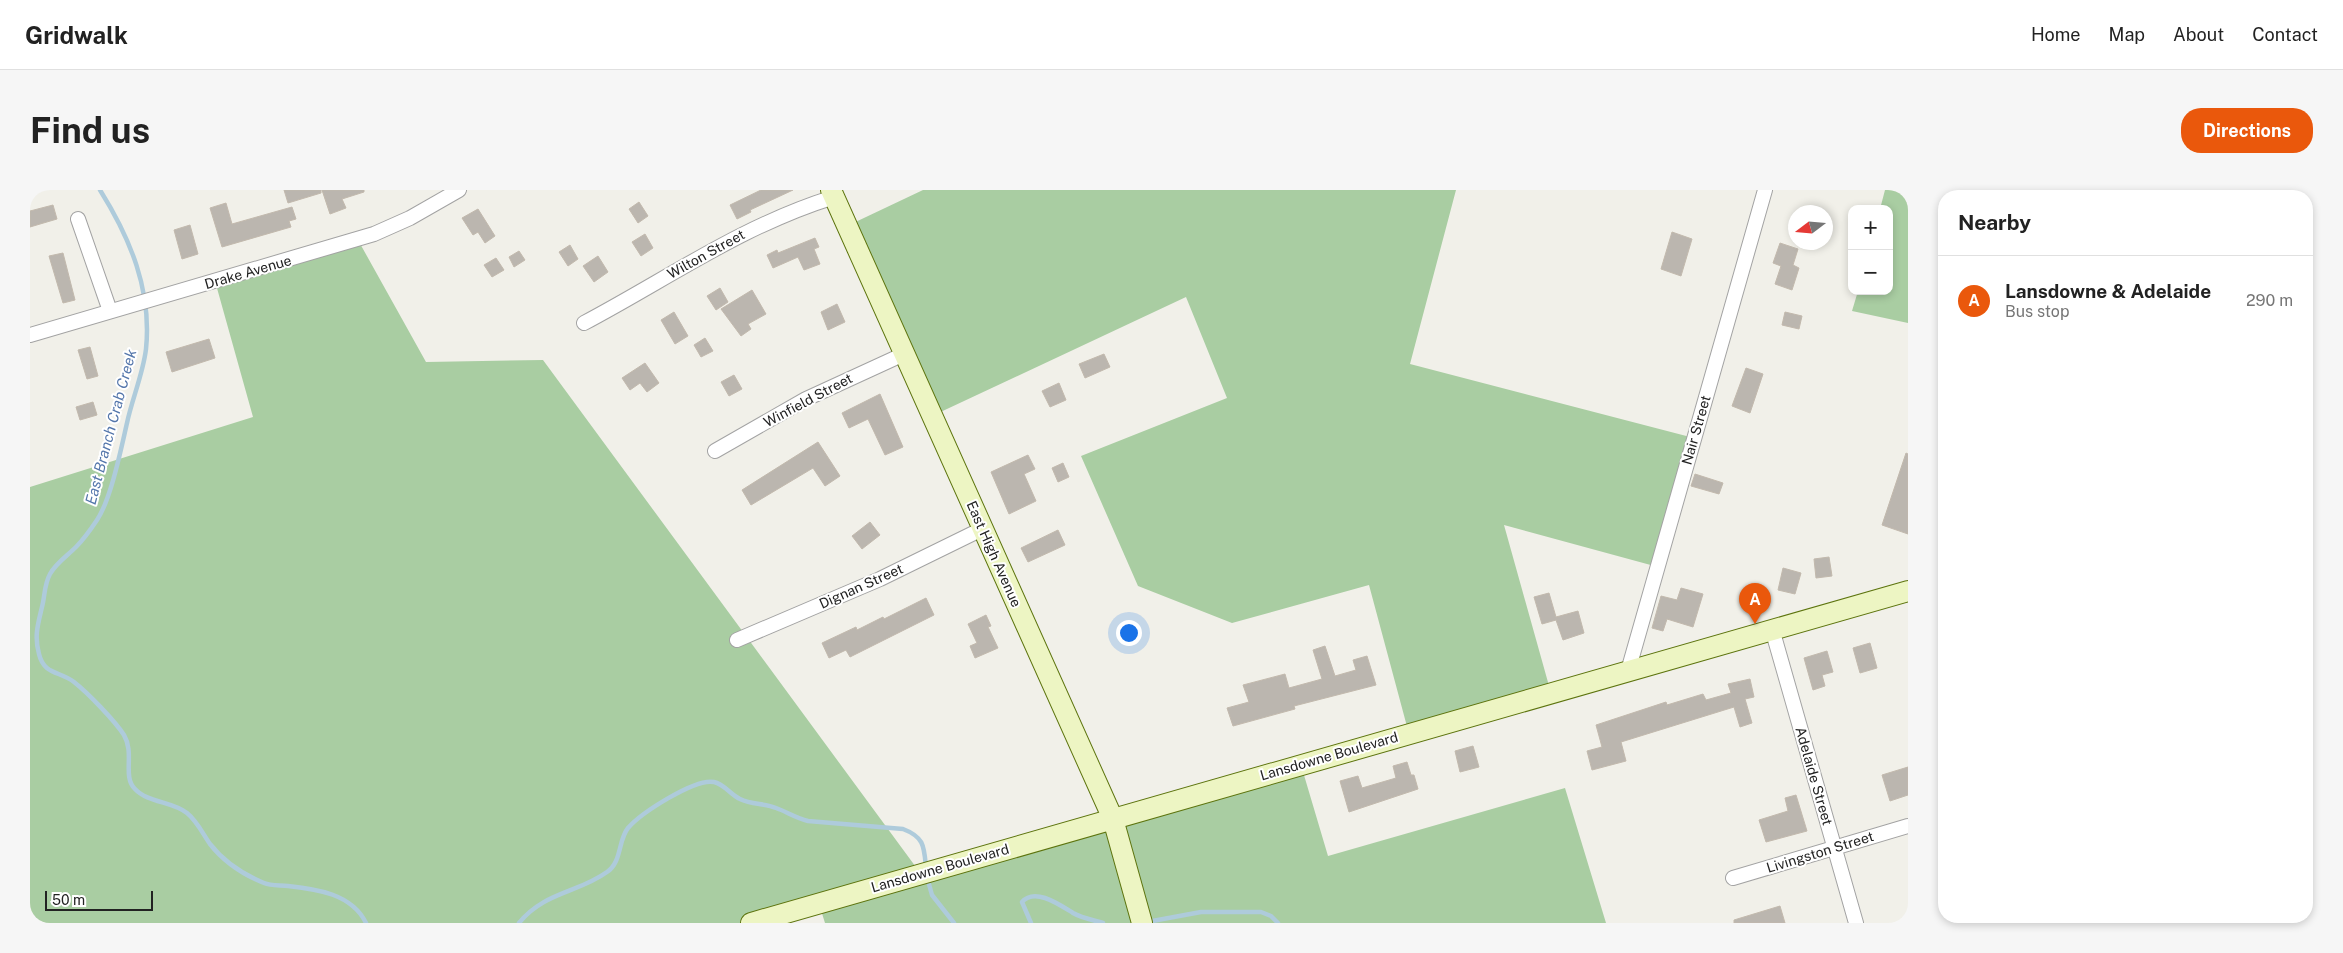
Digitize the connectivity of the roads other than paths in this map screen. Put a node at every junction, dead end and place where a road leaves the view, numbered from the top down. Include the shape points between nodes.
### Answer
1 (459, 190) edge
2 (1765, 190) edge
3 (832, 193) edge
4 (78, 219) dead end
5 (115, 310) junction
6 (584, 323) dead end
7 (30, 335) edge
8 (904, 354) junction
9 (715, 451) dead end
10 (982, 529) junction
11 (1908, 591) edge
12 (1772, 630) junction
13 (737, 640) dead end
14 (1628, 671) junction
15 (1113, 819) junction
16 (1908, 826) edge
17 (1835, 847) junction
18 (1733, 878) dead end
19 (751, 923) edge
20 (1142, 923) edge
21 (1856, 923) edge

1 - 5 street, Drake Avenue via 374,234
2 - 14 street, Nair Street
3 - 6 street, Wilton Street via 719,245
3 - 8 street, East High Avenue
4 - 5 street
5 - 7 street, Drake Avenue
8 - 9 street, Winfield Street via 806,399
8 - 10 street, East High Avenue
10 - 13 street, Dignan Street via 880,579
10 - 15 street, East High Avenue
11 - 12 street, Lansdowne Boulevard
12 - 14 street, Lansdowne Boulevard
12 - 17 street, Adelaide Street
14 - 15 street, Lansdowne Boulevard
15 - 19 street, Lansdowne Boulevard
15 - 20 street, East High Avenue
16 - 17 street, Livingston Street
17 - 18 street, Livingston Street
17 - 21 street, Adelaide Street

